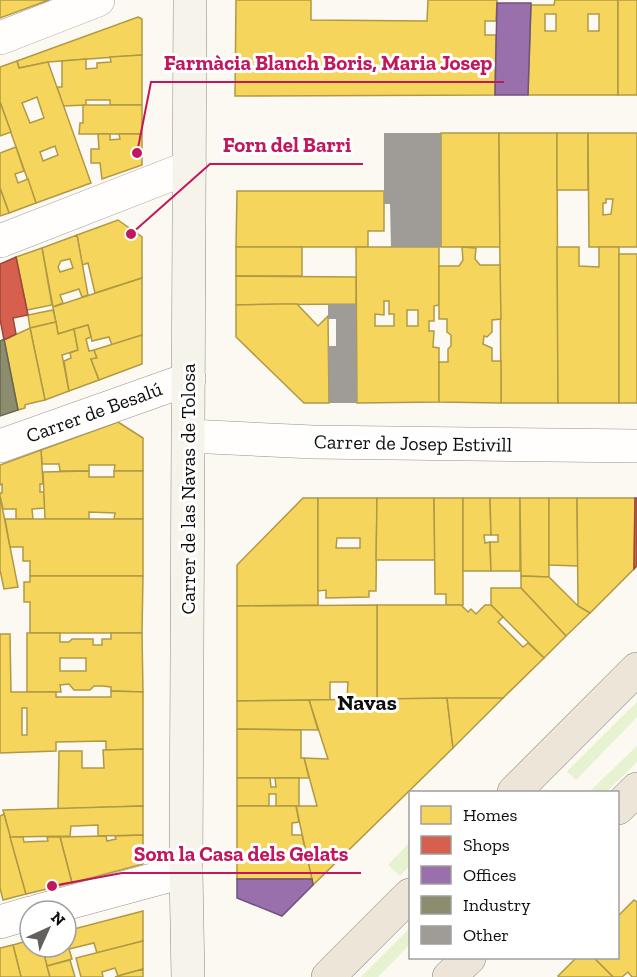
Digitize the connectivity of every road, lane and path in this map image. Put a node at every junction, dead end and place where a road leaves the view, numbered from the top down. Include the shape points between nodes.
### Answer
1 (98, 0) edge
2 (190, 0) edge
3 (0, 38) edge
4 (190, 167) junction
5 (0, 241) edge
6 (189, 379) junction
7 (189, 436) junction
8 (0, 446) edge
9 (637, 446) edge
10 (637, 669) edge
11 (637, 789) edge
12 (515, 791) edge
13 (619, 807) edge
14 (186, 870) junction
15 (409, 897) edge
16 (78, 900) edge
17 (18, 917) edge
18 (0, 922) edge
19 (467, 959) edge
20 (188, 977) edge
21 (328, 977) edge
22 (449, 977) edge

1 - 3 street
2 - 4 main road, Carrer de las Navas de Tolosa
4 - 5 street
4 - 6 main road, Carrer de las Navas de Tolosa
6 - 7 main road, Carrer de las Navas de Tolosa
6 - 8 street, Carrer de Besalú
7 - 9 street, Carrer de Josep Estivill via 312,442
7 - 14 main road, Carrer de las Navas de Tolosa
10 - 12 main road
11 - 13 main road
14 - 16 street
14 - 20 main road, Carrer de las Navas de Tolosa
15 - 21 main road
17 - 18 street
19 - 22 main road

